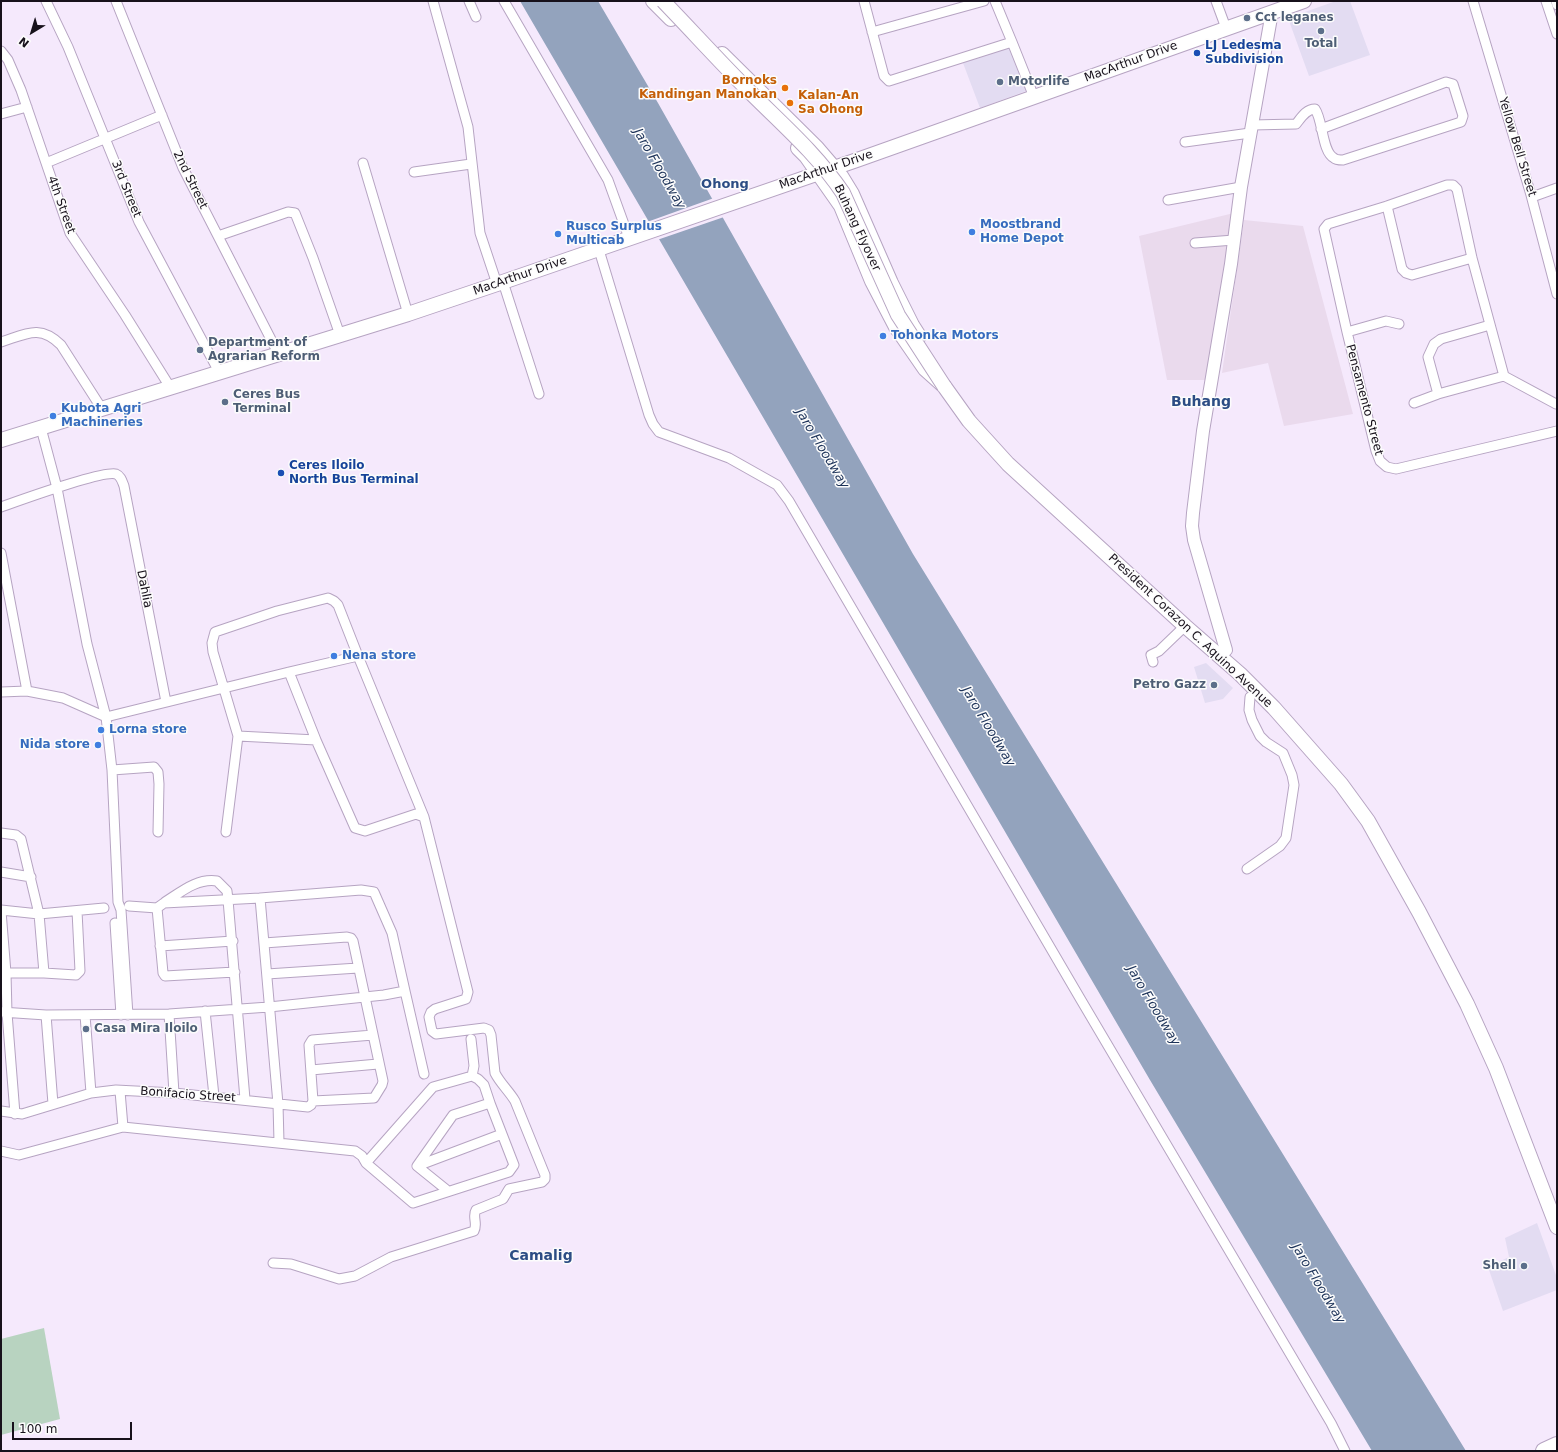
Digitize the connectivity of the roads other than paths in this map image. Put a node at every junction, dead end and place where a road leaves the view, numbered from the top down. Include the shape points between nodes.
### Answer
1 (46, 1) edge
2 (116, 1) edge
3 (434, 1) edge
4 (468, 1) edge
5 (504, 1) edge
6 (653, 1) edge
7 (663, 1) edge
8 (670, 1) edge
9 (864, 1) edge
10 (984, 1) edge
11 (995, 1) edge
12 (1216, 1) edge
13 (1304, 1) edge
14 (1473, 1) edge
15 (1546, 1) edge
16 (1556, 1) edge
17 (1557, 5) edge
18 (1272, 12) junction
19 (476, 17) dead end
20 (1226, 28) junction
21 (872, 32) junction
22 (1557, 34) edge
23 (1012, 42) junction
24 (1, 51) edge
25 (1034, 97) junction
26 (27, 107) junction
27 (1, 114) edge
28 (162, 115) junction
29 (1251, 129) junction
30 (1321, 129) junction
31 (106, 138) junction
32 (1185, 142) dead end
33 (796, 147) junction
34 (817, 148) junction
35 (857, 160) junction
36 (46, 163) junction
37 (363, 163) dead end
38 (471, 164) junction
39 (834, 168) junction
40 (414, 172) dead end
41 (818, 173) junction
42 (796, 181) junction
43 (1241, 187) junction
44 (1557, 188) edge
45 (834, 194) junction
46 (852, 194) junction
47 (1532, 197) junction
48 (1168, 200) dead end
49 (1387, 206) junction
50 (218, 236) junction
51 (632, 238) junction
52 (1234, 240) junction
53 (1195, 243) dead end
54 (599, 250) junction
55 (1472, 258) junction
56 (500, 283) junction
57 (1557, 294) edge
58 (408, 314) junction
59 (1399, 324) dead end
60 (1490, 325) junction
61 (1347, 332) junction
62 (340, 335) junction
63 (1, 342) edge
64 (278, 353) junction
65 (219, 372) junction
66 (1504, 376) junction
67 (944, 386) junction
68 (170, 387) junction
69 (539, 394) dead end
70 (1438, 394) junction
71 (1414, 403) dead end
72 (1557, 406) edge
73 (102, 409) junction
74 (41, 428) junction
75 (1557, 431) edge
76 (1, 440) edge
77 (57, 488) junction
78 (1, 507) edge
79 (1, 553) edge
80 (1185, 626) junction
81 (1226, 650) joint
82 (358, 656) junction
83 (1153, 662) dead end
84 (289, 672) junction
85 (1243, 677) junction
86 (224, 688) junction
87 (26, 691) junction
88 (1, 692) edge
89 (1250, 697) joint
90 (166, 702) junction
91 (106, 717) junction
92 (238, 736) junction
93 (316, 740) junction
94 (112, 770) junction
95 (424, 817) junction
96 (158, 832) dead end
97 (226, 832) dead end
98 (1, 833) edge
99 (1247, 869) dead end
100 (1, 872) edge
101 (31, 876) junction
102 (260, 898) junction
103 (228, 900) junction
104 (129, 906) dead end
105 (160, 906) junction
106 (104, 908) dead end
107 (1, 911) edge
108 (77, 911) junction
109 (39, 914) junction
110 (232, 941) junction
111 (264, 943) junction
112 (160, 946) junction
113 (358, 968) junction
114 (234, 972) junction
115 (6, 973) junction
116 (44, 973) junction
117 (267, 974) junction
118 (405, 991) junction
119 (365, 997) junction
120 (269, 1007) junction
121 (237, 1009) junction
122 (205, 1011) junction
123 (4, 1013) edge
124 (169, 1014) junction
125 (46, 1015) junction
126 (85, 1015) junction
127 (125, 1015) junction
128 (373, 1035) junction
129 (471, 1039) dead end
130 (378, 1064) junction
131 (311, 1070) junction
132 (424, 1074) dead end
133 (472, 1076) junction
134 (120, 1091) junction
135 (91, 1093) junction
136 (174, 1093) junction
137 (214, 1096) junction
138 (245, 1099) junction
139 (313, 1101) junction
140 (490, 1103) junction
141 (53, 1104) junction
142 (278, 1104) junction
143 (1, 1111) edge
144 (15, 1114) junction
145 (123, 1127) junction
146 (502, 1134) junction
147 (279, 1142) junction
148 (1, 1151) edge
149 (366, 1163) junction
150 (417, 1166) junction
151 (448, 1191) junction
152 (1557, 1226) edge
153 (273, 1263) dead end
154 (1557, 1445) edge
155 (1345, 1451) edge
156 (1544, 1451) edge

1 - 31 street, 3rd Street
2 - 28 street, 2nd Street
3 - 38 street via 468,127
4 - 19 street
5 - 51 street via 608,180
6 - 33 main road, President Corazon C. Aquino Avenue
7 - 67 main road, Buhang Flyover, bridge via 832,176 843,193 898,315
8 - 34 main road, President Corazon C. Aquino Avenue
9 - 21 street
10 - 21 street
11 - 23 street
12 - 20 street
13 - 18 main road, MacArthur Drive
14 - 47 street, Yellow Bell Street
15 - 22 street
16 - 17 street
18 - 20 main road, MacArthur Drive
18 - 29 street
20 - 25 main road, MacArthur Drive
21 - 23 street via 884,76 889,81
23 - 25 street
24 - 26 street, 4th Street via 15,74
25 - 35 main road, MacArthur Drive
26 - 27 street
26 - 36 street, 4th Street
28 - 31 street
28 - 50 street, 2nd Street via 183,168
29 - 30 street via 1297,128 1306,112 1312,109 1318,113
29 - 32 street
29 - 43 street
30 - 30 street via 1446,82 1453,84 1463,116 1461,122 1343,160 1333,158 1329,154
31 - 36 street
31 - 65 street, 3rd Street via 139,222
33 - 41 main road, President Corazon C. Aquino Avenue
33 - 42 main road via 802,155 801,170
34 - 35 main road via 832,156
34 - 39 main road, President Corazon C. Aquino Avenue
35 - 39 main road, MacArthur Drive
35 - 46 main road via 850,181
36 - 68 street, 4th Street via 75,243 125,315
37 - 58 street
38 - 40 street
38 - 56 street via 480,233
39 - 41 main road, MacArthur Drive
39 - 46 main road, President Corazon C. Aquino Avenue
41 - 42 main road, MacArthur Drive
41 - 45 main road, President Corazon C. Aquino Avenue
42 - 45 main road via 824,188
42 - 51 main road, MacArthur Drive
43 - 48 street
43 - 52 street
44 - 47 street
45 - 67 main road, President Corazon C. Aquino Avenue via 872,281 896,327 925,369
46 - 67 main road, President Corazon C. Aquino Avenue via 912,325 936,362
47 - 57 street, Yellow Bell Street
49 - 55 street via 1402,269 1406,273 1412,275
49 - 55 street via 1453,185 1457,189
49 - 61 street, Pensamento Street via 1328,224 1324,230
50 - 62 street via 288,212 295,213
50 - 64 street, 2nd Street
51 - 54 main road, MacArthur Drive
52 - 53 street
52 - 81 street via 1203,431 1192,526
54 - 56 main road, MacArthur Drive
54 - 155 street via 653,424 659,432 729,458 770,481 777,485 789,501 1331,1423
55 - 60 street
56 - 58 main road, MacArthur Drive
56 - 69 street
58 - 62 main road, MacArthur Drive
59 - 61 street via 1386,321
60 - 66 street
60 - 70 street via 1441,339 1434,344 1428,357
61 - 75 street, Pensamento Street via 1376,451 1380,461 1387,467 1396,469
62 - 64 main road, MacArthur Drive
63 - 73 street via 37,331 53,337 61,345
64 - 65 main road, MacArthur Drive
65 - 68 main road, MacArthur Drive
66 - 70 street
66 - 72 street
67 - 80 main road, President Corazon C. Aquino Avenue via 969,421 1008,464
68 - 73 main road, MacArthur Drive
70 - 71 street
73 - 74 main road, MacArthur Drive
74 - 76 main road, MacArthur Drive
74 - 77 street
77 - 78 street
77 - 90 street, Dahlia via 110,474 120,476
77 - 91 street via 87,644
79 - 87 street
80 - 83 street via 1152,655
80 - 85 main road, President Corazon C. Aquino Avenue
81 - 85 main road via 1228,657
82 - 84 street
82 - 86 street via 338,605 328,598 310,602 215,632 213,652
82 - 95 street
84 - 86 street
84 - 93 street
85 - 89 main road via 1249,687
85 - 152 main road, President Corazon C. Aquino Avenue via 1341,784 1368,821 1390,858 1440,950 1490,1054
86 - 90 street
86 - 92 street
87 - 88 street
87 - 91 street via 63,698
89 - 99 street via 1249,710 1260,736 1283,753 1294,785 1286,838 1280,846
90 - 91 street
91 - 94 street
92 - 93 street
92 - 97 street
93 - 95 street via 354,828 365,831 416,814
94 - 96 street via 154,767 158,772
94 - 127 street via 118,902 114,910 118,914
95 - 153 street via 468,992 466,998 430,1012 432,1031 436,1034 484,1028 489,1030 495,1073 515,1101 545,1179 542,1182 509,1189 503,1199 476,1210 474,1231 391,1256 355,1276 339,1279 291,1264
98 - 101 street via 22,839
100 - 101 street
101 - 109 street
102 - 103 street
102 - 111 street
102 - 118 street via 360,890 374,892 392,933
103 - 105 street
103 - 105 street via 227,891 217,880 212,880 194,884
103 - 110 street
104 - 105 street
105 - 112 street
106 - 108 street
107 - 109 street
107 - 115 street
108 - 109 street
108 - 116 street via 80,971 76,975
109 - 116 street
110 - 112 street
110 - 114 street
111 - 113 street via 351,938
111 - 117 street
112 - 114 street via 165,976
113 - 117 street
113 - 119 street
114 - 121 street
115 - 116 street
115 - 123 street
117 - 120 street
118 - 119 street
118 - 132 street
119 - 120 street
119 - 128 street
120 - 121 street
120 - 142 street
121 - 122 street
121 - 138 street
122 - 124 street
122 - 137 street
123 - 125 street
123 - 144 street
124 - 127 street
124 - 136 street
125 - 126 street
125 - 141 street
126 - 127 street
126 - 135 street
128 - 130 street
128 - 131 street via 312,1040 309,1045
129 - 133 street via 474,1066
130 - 131 street
130 - 139 street, Bonifacio Street via 383,1081 374,1098
131 - 139 street
133 - 140 street via 484,1085
133 - 149 street via 433,1087
134 - 135 street, Bonifacio Street
134 - 136 street, Bonifacio Street
134 - 145 street
135 - 141 street, Bonifacio Street
136 - 137 street, Bonifacio Street
137 - 138 street, Bonifacio Street
138 - 142 street, Bonifacio Street
139 - 142 street, Bonifacio Street via 308,1106
140 - 146 street
140 - 150 street via 453,1115
141 - 144 street, Bonifacio Street
142 - 147 street
143 - 144 street, Bonifacio Street
145 - 147 street
145 - 148 street via 19,1155
146 - 150 street
146 - 151 street via 514,1165 508,1172
147 - 149 street via 355,1151
149 - 151 street via 414,1203
150 - 151 street
154 - 156 highway

